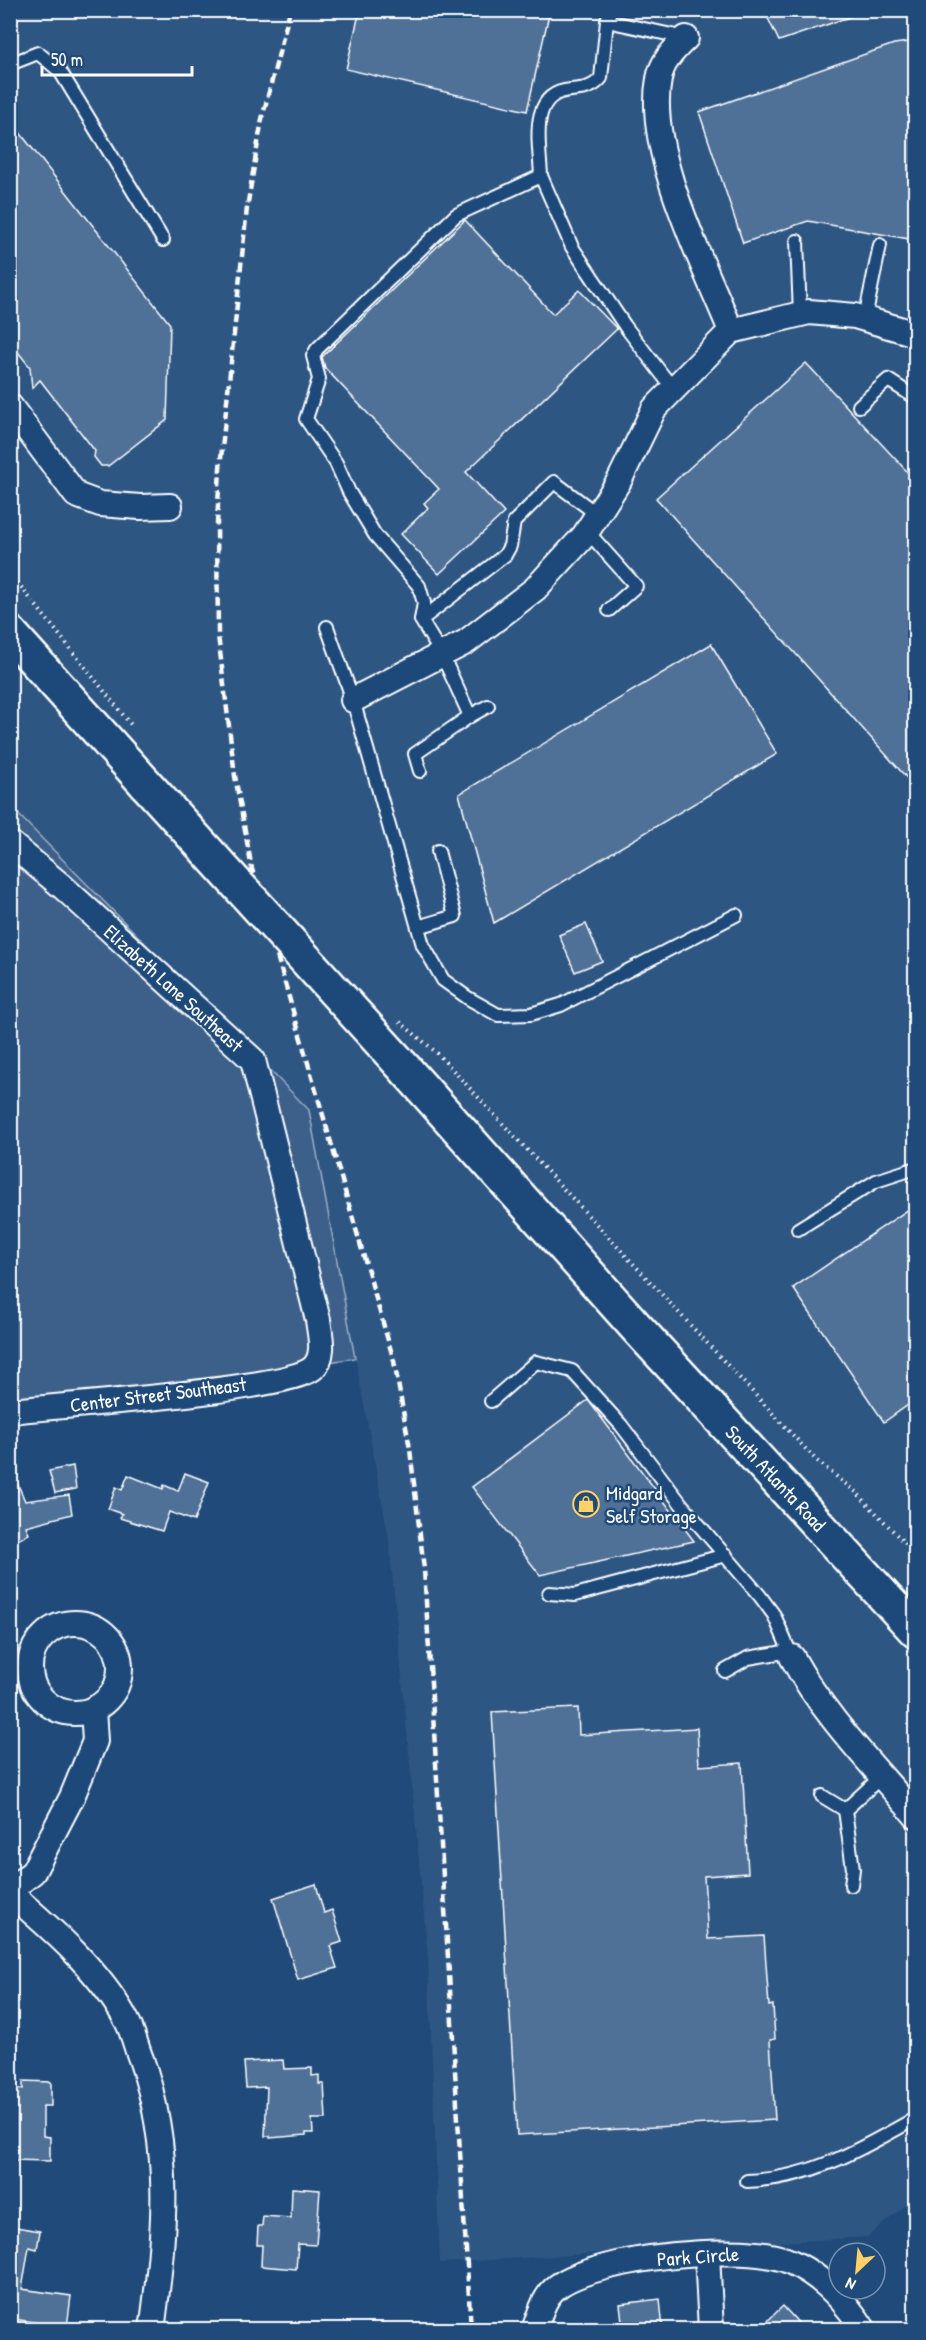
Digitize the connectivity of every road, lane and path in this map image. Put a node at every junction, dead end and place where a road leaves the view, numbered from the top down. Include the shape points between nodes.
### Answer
1 (608, 16) edge
2 (686, 38) joint
3 (10, 64) edge
4 (541, 176) junction
5 (163, 240) dead end
6 (796, 242) dead end
7 (880, 245) dead end
8 (800, 314) junction
9 (865, 318) junction
10 (731, 331) junction
11 (915, 334) edge
12 (674, 390) junction
13 (915, 398) edge
14 (10, 405) edge
15 (860, 406) dead end
16 (170, 506) dead end
17 (592, 523) junction
18 (10, 573) edge
19 (609, 610) dead end
20 (421, 620) junction
21 (327, 627) dead end
22 (10, 633) edge
23 (442, 655) junction
24 (353, 700) junction
25 (488, 706) dead end
26 (470, 716) junction
27 (138, 733) dead end
28 (420, 771) dead end
29 (10, 843) edge
30 (438, 850) dead end
31 (736, 915) dead end
32 (418, 927) junction
33 (400, 1022) dead end
34 (915, 1168) edge
35 (798, 1229) dead end
36 (305, 1373) joint
37 (491, 1401) dead end
38 (10, 1411) edge
39 (726, 1555) junction
40 (915, 1556) edge
41 (549, 1593) dead end
42 (915, 1631) edge
43 (791, 1654) junction
44 (725, 1671) dead end
45 (93, 1709) dead end
46 (882, 1776) junction
47 (822, 1796) dead end
48 (845, 1810) junction
49 (915, 1816) edge
50 (851, 1885) dead end
51 (10, 1891) edge
52 (915, 2118) edge
53 (747, 2181) dead end
54 (707, 2254) junction
55 (152, 2330) edge
56 (534, 2330) edge
57 (711, 2330) edge
58 (864, 2330) edge

1 - 2 lane
1 - 4 lane via 601,78 590,87 554,94 540,111
2 - 10 street via 668,57 659,79 658,127 676,197
3 - 5 lane via 38,53 60,71
4 - 12 lane via 572,247
4 - 20 lane via 456,215 313,356 319,379 306,419 336,463 375,535 418,586 424,603
6 - 8 lane
7 - 9 lane
8 - 9 street
8 - 10 street
9 - 11 street
10 - 12 street
12 - 17 street via 654,409 619,481
13 - 15 lane via 888,380
14 - 16 street via 76,495 100,504
17 - 19 lane via 636,586
17 - 20 lane via 554,482 514,522 505,555
17 - 23 street via 534,589 466,642
18 - 27 path
20 - 23 lane
21 - 24 lane
22 - 42 main road, South Atlanta Road, bridge
23 - 24 street
23 - 26 lane
24 - 32 lane
25 - 26 lane
26 - 28 lane via 415,754
29 - 36 street, Elizabeth Lane Southeast via 254,1060 318,1320 319,1359
30 - 32 lane via 455,916
31 - 32 lane via 561,1005 531,1014 498,1015 443,980 423,945
33 - 40 path via 436,1053 816,1460 857,1493
34 - 35 lane via 876,1181
36 - 38 street, Center Street Southeast via 203,1391
37 - 39 lane via 536,1362 572,1371
39 - 41 lane via 575,1595
39 - 43 lane via 774,1615
43 - 44 lane via 748,1658
43 - 46 street via 826,1710
45 - 51 street via 95,1741 72,1797 33,1872
46 - 48 lane
46 - 49 street
47 - 48 lane
48 - 50 lane via 853,1869
51 - 55 street via 57,1934 102,1984 128,2022 147,2076 165,2177 162,2253
52 - 53 lane via 827,2166 771,2180
54 - 56 street, Park Circle via 636,2261 576,2275 556,2287 545,2301
54 - 57 street
54 - 58 street, Park Circle via 767,2254 791,2261 836,2293

